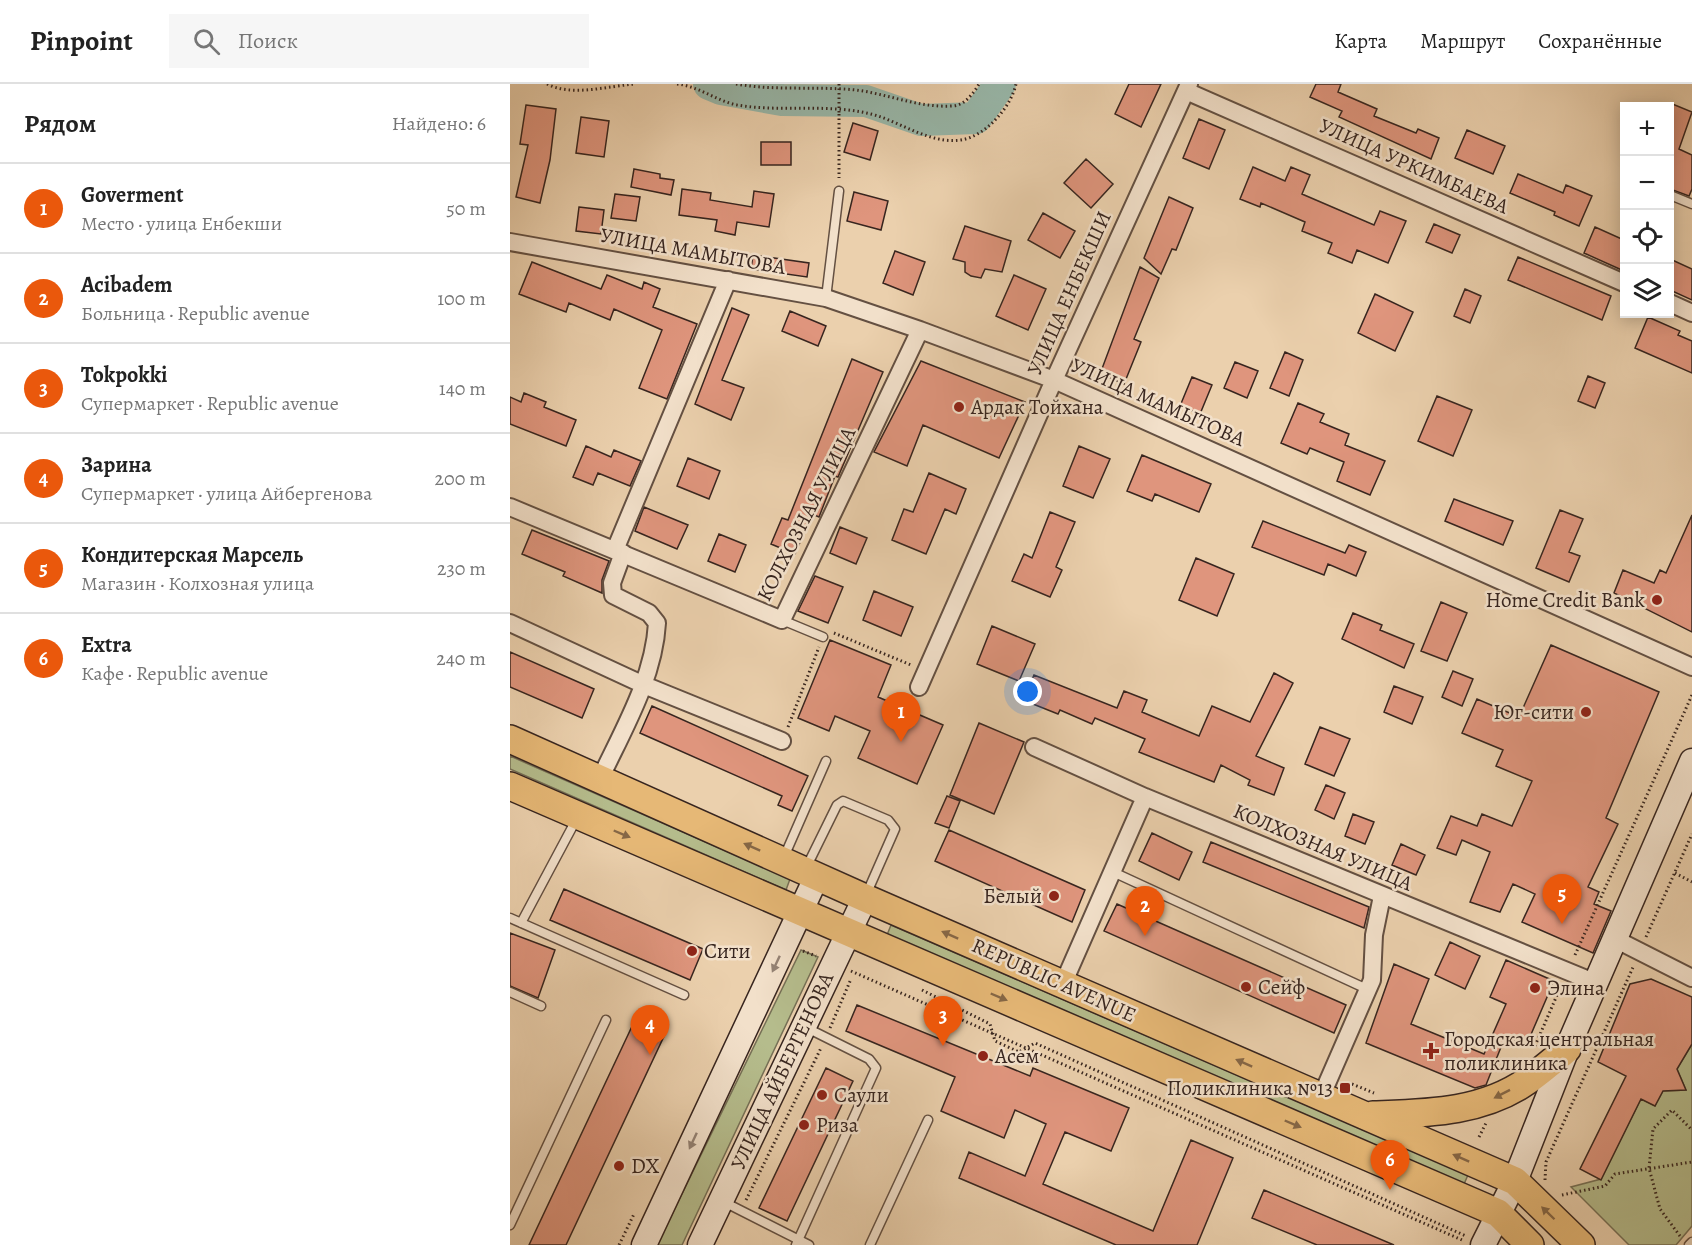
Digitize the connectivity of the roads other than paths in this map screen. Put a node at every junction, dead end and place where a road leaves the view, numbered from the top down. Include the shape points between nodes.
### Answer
1 (1188, 87) edge
2 (839, 191) road end
3 (1674, 197) edge
4 (1692, 204) edge
5 (510, 242) edge
6 (728, 280) junction
7 (1620, 281) edge
8 (826, 298) junction
9 (1674, 305) edge
10 (1692, 313) edge
11 (920, 330) junction
12 (1054, 380) junction
13 (510, 507) edge
14 (619, 552) junction
15 (782, 620) junction
16 (510, 623) edge
17 (823, 637) road end
18 (1692, 667) edge
19 (923, 679) road end
20 (644, 685) junction
21 (510, 739) edge
22 (782, 741) road end
23 (1034, 747) dead end
24 (826, 761) dead end
25 (1692, 761) edge
26 (600, 779) junction
27 (510, 786) edge
28 (1145, 797) junction
29 (578, 816) junction
30 (801, 869) junction
31 (1113, 872) junction
32 (1382, 896) junction
33 (865, 898) junction
34 (801, 911) junction
35 (510, 918) edge
36 (521, 923) junction
37 (849, 932) junction
38 (1615, 939) junction
39 (1692, 978) edge
40 (1596, 983) junction
41 (1063, 984) junction
42 (1369, 990) junction
43 (510, 992) edge
44 (684, 995) dead end
45 (542, 1006) dead end
46 (606, 1020) dead end
47 (803, 1027) junction
48 (1567, 1049) junction
49 (1321, 1097) junction
50 (1364, 1115) junction
51 (928, 1120) dead end
52 (1515, 1181) junction
53 (731, 1206) junction
54 (1498, 1214) junction
55 (510, 1225) edge
56 (797, 1243) edge
57 (1476, 1243) edge
58 (644, 1245) edge
59 (699, 1245) edge
60 (809, 1245) edge
61 (870, 1245) edge
62 (1530, 1245) edge
63 (1581, 1245) edge

1 - 7 street, УЛИЦА УРКИМБАЕВА
1 - 12 street, УЛИЦА ЕНБЕКШИ
2 - 8 lane
3 - 4 lane
5 - 6 street, УЛИЦА МАМЫТОВА
6 - 8 street, УЛИЦА МАМЫТОВА
6 - 14 street
8 - 11 street, УЛИЦА МАМЫТОВА
9 - 10 street
11 - 12 street, УЛИЦА МАМЫТОВА
11 - 15 street, КОЛХОЗНАЯ УЛИЦА
12 - 18 street, УЛИЦА МАМЫТОВА
12 - 19 street, УЛИЦА ЕНБЕКШИ
13 - 14 street, КОЛХОЗНАЯ УЛИЦА
14 - 15 street, КОЛХОЗНАЯ УЛИЦА
14 - 20 street via 613,595 649,613 657,622
15 - 17 lane
16 - 20 street
20 - 22 street
20 - 26 street
21 - 26 main road, REPUBLIC AVENUE
23 - 28 street, КОЛХОЗНАЯ УЛИЦА
24 - 30 lane
25 - 38 street
30 -> 26 main road, REPUBLIC AVENUE
27 - 29 main road, REPUBLIC AVENUE
28 - 31 street
28 - 32 street, КОЛХОЗНАЯ УЛИЦА
29 -> 34 main road, REPUBLIC AVENUE
29 - 36 lane
30 - 33 main road, REPUBLIC AVENUE
30 - 33 lane via 837,805 843,801 888,820 895,829
30 - 34 street
31 - 41 street
31 - 42 lane
32 - 40 street, КОЛХОЗНАЯ УЛИЦА
32 - 42 street
33 - 37 street, УЛИЦА АЙБЕРГЕНОВА
41 -> 33 main road, REPUBLIC AVENUE
34 - 37 main road, REPUBLIC AVENUE
34 -> 58 street
35 - 36 lane
36 - 44 lane
37 - 47 street, УЛИЦА АЙБЕРГЕНОВА
37 -> 54 main road, REPUBLIC AVENUE
38 - 39 street
38 - 40 street
40 - 48 street
49 -> 41 main road, REPUBLIC AVENUE
42 - 49 street
43 - 45 lane
46 - 55 lane
47 - 53 street, УЛИЦА АЙБЕРГЕНОВА
47 - 56 lane via 869,1059 876,1068
48 -> 50 main road via 1526,1082 1495,1098 1460,1109
48 - 52 street
49 - 50 main road, REPUBLIC AVENUE
52 -> 50 main road, REPUBLIC AVENUE
51 - 61 lane
52 - 54 street
63 -> 52 main road, REPUBLIC AVENUE
53 - 56 lane
53 - 59 street, УЛИЦА АЙБЕРГЕНОВА
54 - 57 street
54 - 62 main road, REPUBLIC AVENUE
56 - 60 lane

